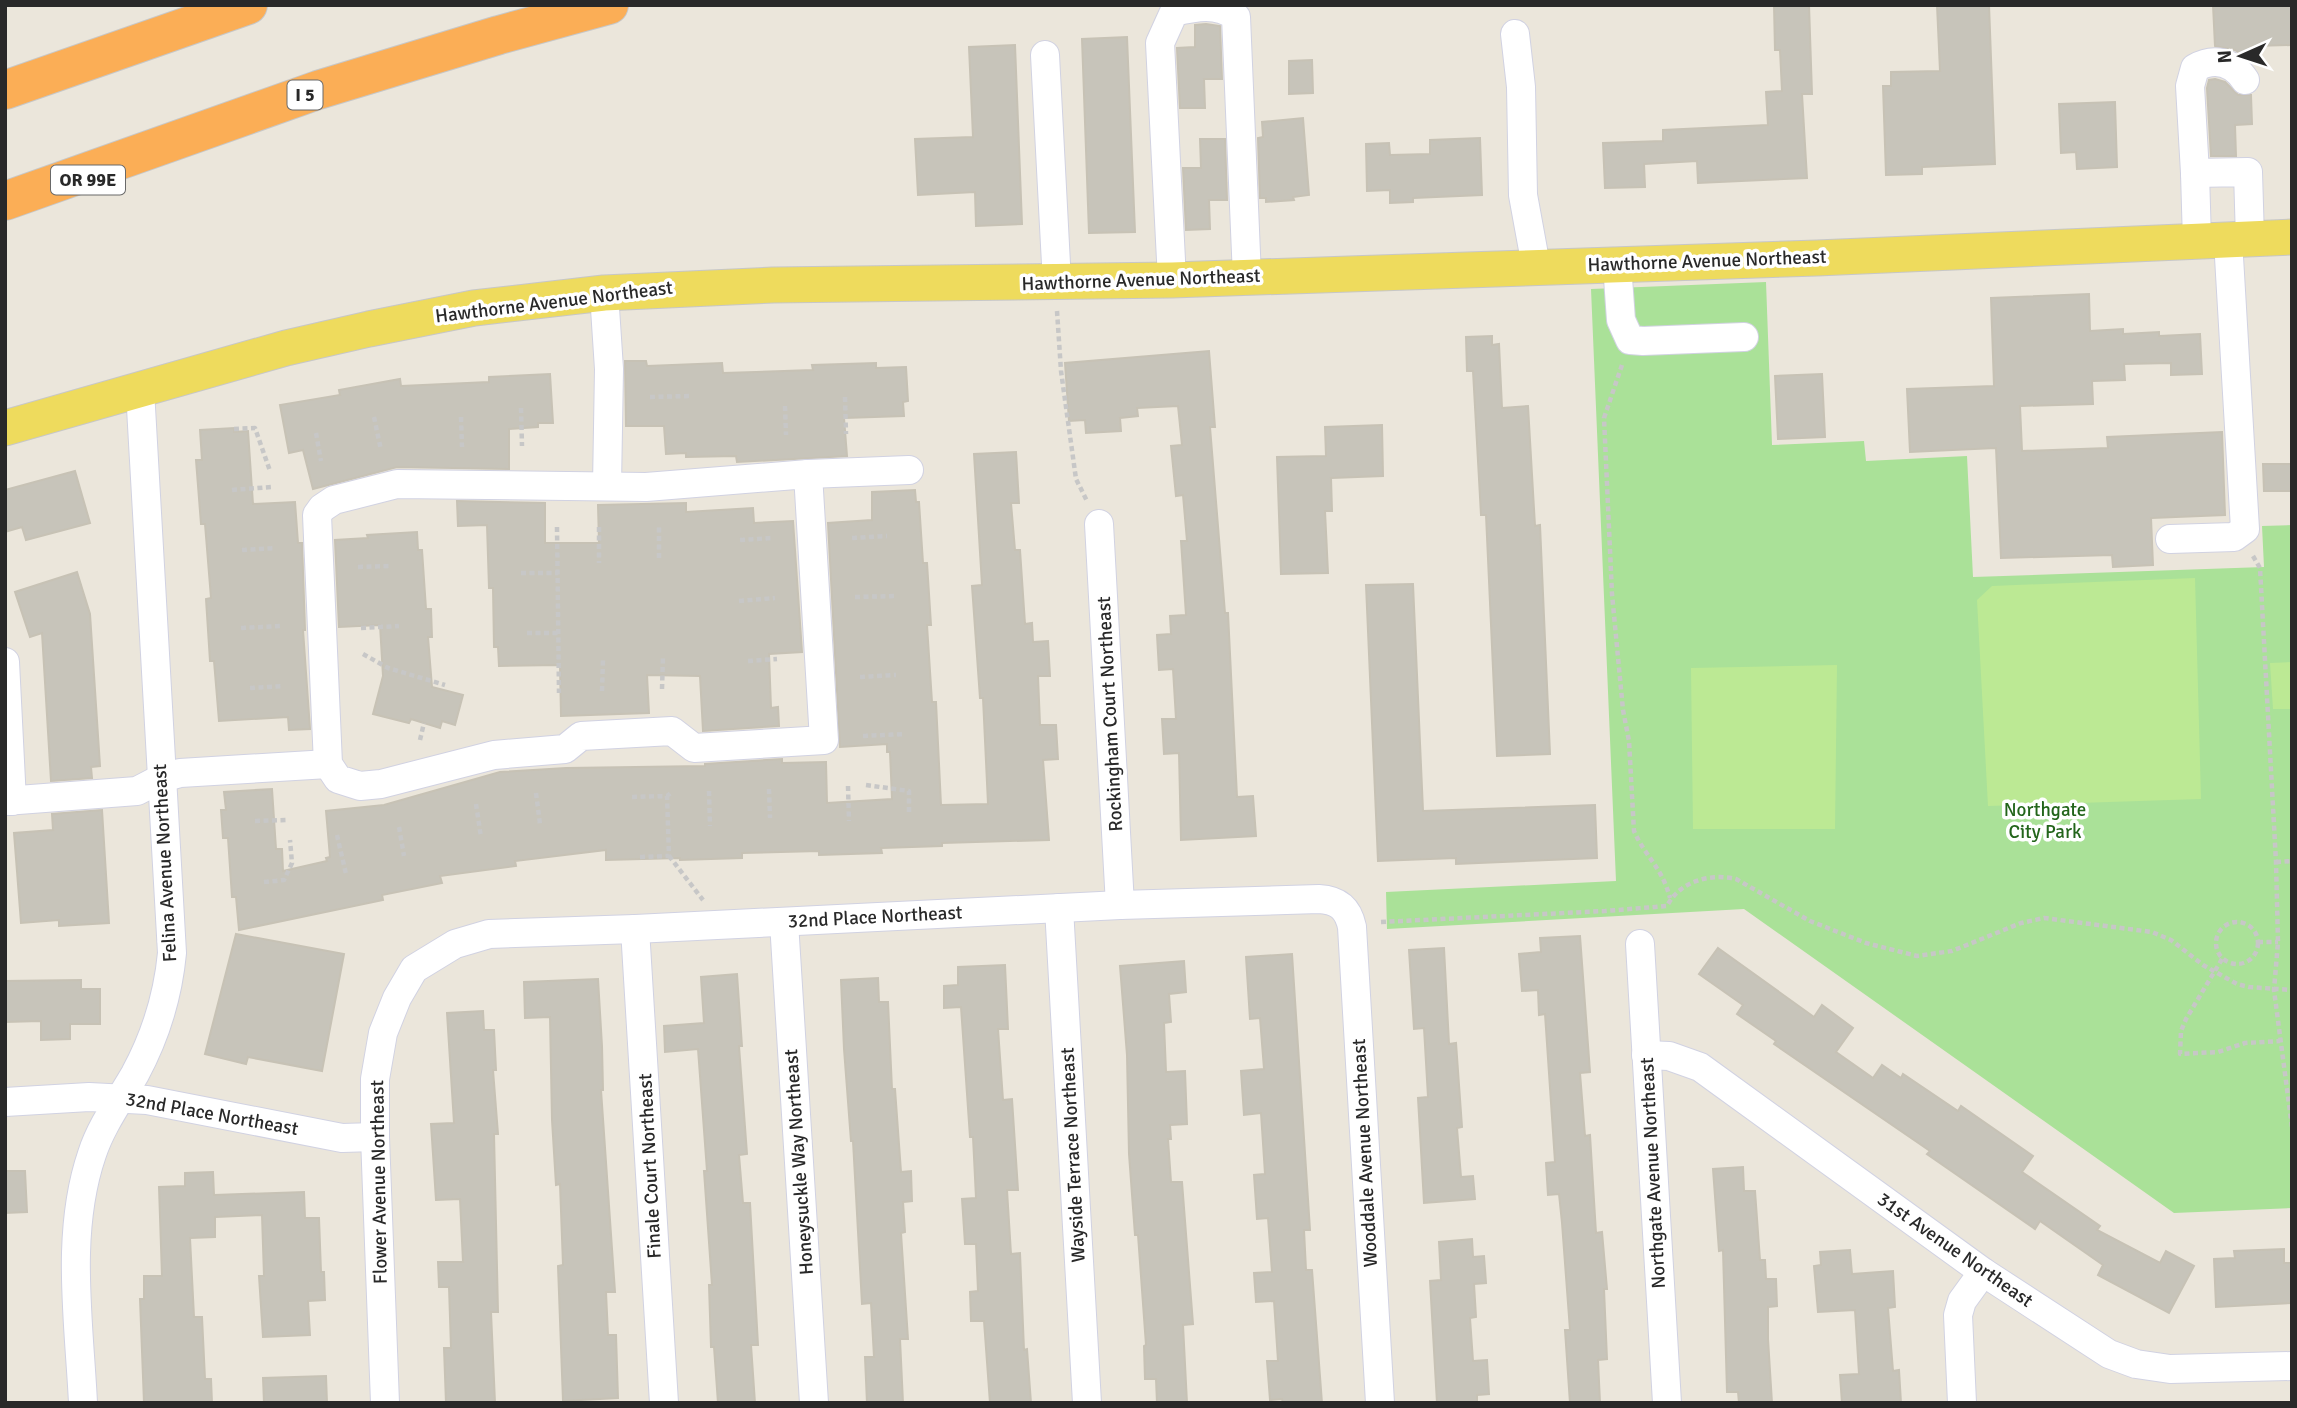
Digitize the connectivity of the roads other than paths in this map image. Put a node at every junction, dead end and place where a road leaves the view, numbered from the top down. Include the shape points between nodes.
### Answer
1 (248, 5) edge
2 (610, 5) edge
3 (1515, 34) dead end
4 (1045, 55) dead end
5 (2245, 80) dead end
6 (5, 90) edge
7 (171, 141) junction
8 (2194, 173) junction
9 (5, 201) edge
10 (5, 218) edge
11 (2292, 237) edge
12 (2225, 240) junction
13 (1617, 264) junction
14 (1536, 266) junction
15 (1247, 278) junction
16 (1172, 280) junction
17 (604, 293) junction
18 (1057, 297) junction
19 (1744, 337) dead end
20 (140, 390) junction
21 (5, 428) edge
22 (909, 470) dead end
23 (808, 474) junction
24 (607, 486) junction
25 (1099, 524) road end
26 (2170, 539) dead end
27 (5, 662) edge
28 (328, 764) junction
29 (162, 778) junction
30 (9, 801) edge
31 (1120, 905) junction
32 (1342, 906) joint
33 (1059, 908) junction
34 (784, 922) junction
35 (635, 929) junction
36 (1640, 944) dead end
37 (414, 970) joint
38 (1646, 1055) junction
39 (121, 1098) junction
40 (5, 1102) edge
41 (375, 1137) junction
42 (1983, 1272) junction
43 (2292, 1366) edge
44 (83, 1403) edge
45 (386, 1403) edge
46 (664, 1403) edge
47 (814, 1403) edge
48 (1087, 1403) edge
49 (1380, 1403) edge
50 (1667, 1403) edge
51 (1962, 1403) edge

1 - 6 highway
2 - 7 highway, I 5 via 365,75
3 - 14 street via 1523,194
4 - 18 street
5 - 8 street via 2239,71 2221,62 2206,61 2195,68 2190,86
7 - 9 highway, I 5
7 - 10 highway, OR 99E
8 - 12 street
8 - 12 street via 2248,172
11 - 12 main road, Hawthorne Avenue Northeast
12 - 13 main road, Hawthorne Avenue Northeast
12 - 26 street via 2245,530 2234,537
13 - 14 main road, Hawthorne Avenue Northeast
13 - 19 street via 1621,320 1630,340
14 - 15 main road, Hawthorne Avenue Northeast
15 - 16 main road, Hawthorne Avenue Northeast
15 - 16 street via 1236,17 1227,10 1199,6 1174,12 1160,43
16 - 18 main road, Hawthorne Avenue Northeast
17 - 18 main road, Hawthorne Avenue Northeast via 773,285
17 - 20 main road, Hawthorne Avenue Northeast via 418,319 286,348
17 - 24 street via 609,369
20 - 21 main road, Hawthorne Avenue Northeast
20 - 29 street, Felina Avenue Northeast
22 - 23 street
23 - 24 street
23 - 28 street via 824,740 694,748 672,731 581,736 565,749 494,755 381,785 360,786 338,779
24 - 28 street via 397,484 334,500 322,508 317,525
25 - 31 street, Rockingham Court Northeast
27 - 30 street
28 - 29 street
29 - 30 street via 137,791
29 - 39 street, Felina Avenue Northeast via 172,953 169,985 145,1052
31 - 32 street, 32nd Place Northeast via 1330,900
31 - 33 street, 32nd Place Northeast
32 - 49 street, Wooddale Avenue Northeast via 1352,927
33 - 34 street, 32nd Place Northeast
33 - 48 street, Wayside Terrace Northeast
34 - 35 street, 32nd Place Northeast
34 - 47 street, Honeysuckle Way Northeast
35 - 37 street, 32nd Place Northeast via 489,934 455,944
35 - 46 street, Finale Court Northeast
36 - 38 street, Northgate Avenue Northeast
37 - 41 street, Flower Avenue Northeast via 383,1033 375,1079
38 - 42 street, 31st Avenue Northeast via 1669,1056 1700,1067
38 - 50 street, Northgate Avenue Northeast
39 - 40 street, 32nd Place Northeast
39 - 41 street, 32nd Place Northeast via 342,1138
39 - 44 street, Felina Avenue Northeast via 92,1152 81,1194 76,1257
41 - 45 street, Flower Avenue Northeast
42 - 43 street, 31st Avenue Northeast via 2109,1354 2136,1364 2170,1369
42 - 51 street via 1962,1301 1958,1315

